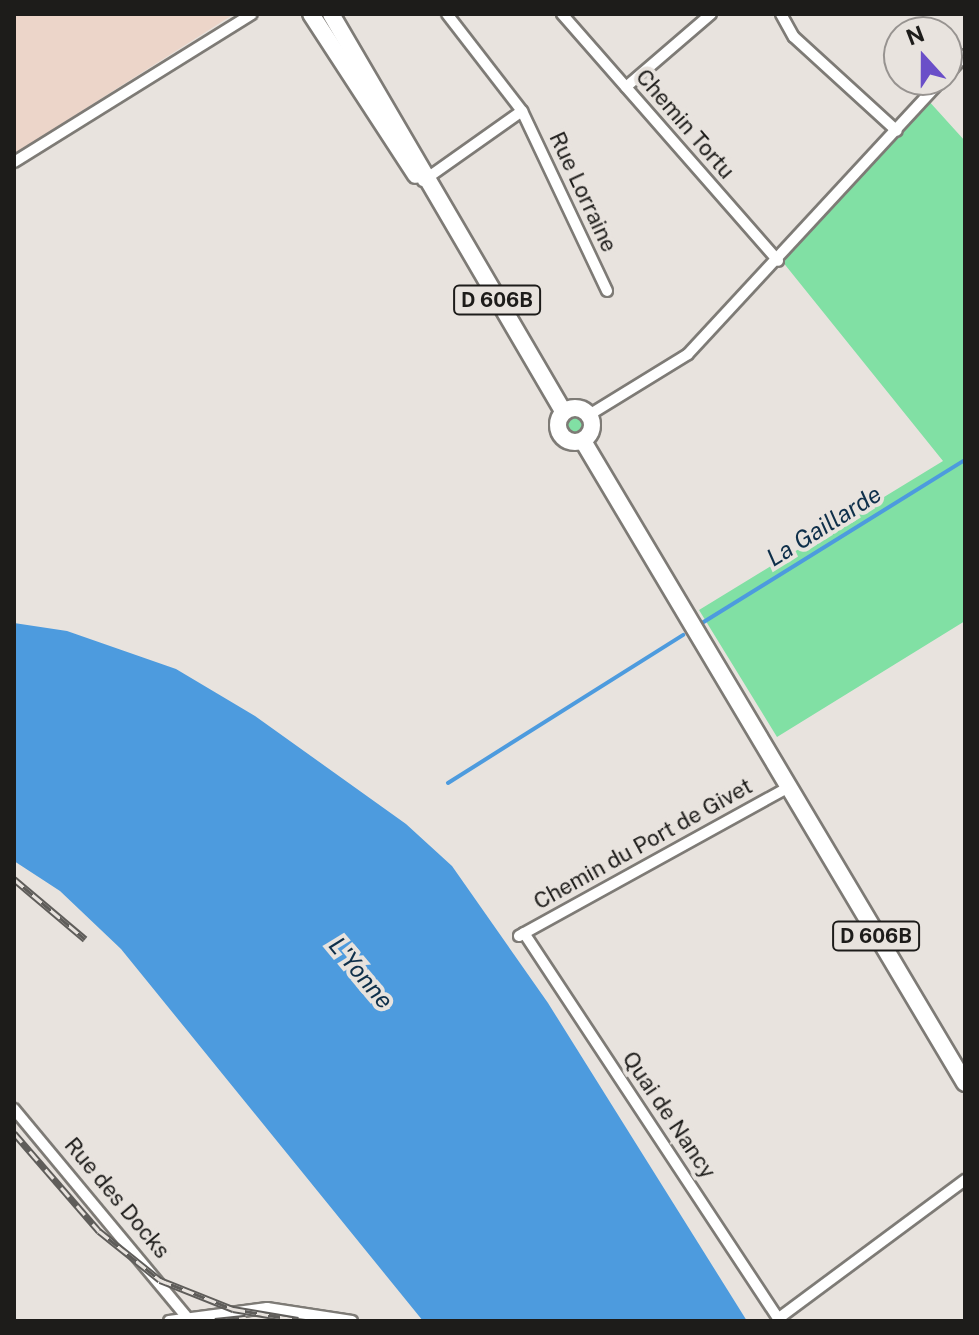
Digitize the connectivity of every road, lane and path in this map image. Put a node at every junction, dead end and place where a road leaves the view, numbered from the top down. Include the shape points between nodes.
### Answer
1 (252, 14) edge
2 (311, 14) edge
3 (331, 14) edge
4 (447, 14) edge
5 (562, 14) edge
6 (711, 14) edge
7 (781, 14) edge
8 (626, 87) junction
9 (928, 96) edge
10 (522, 111) junction
11 (897, 131) junction
12 (14, 162) edge
13 (426, 183) junction
14 (778, 261) junction
15 (607, 291) dead end
16 (564, 412) junction
17 (589, 415) junction
18 (583, 441) junction
19 (787, 788) junction
20 (522, 934) joint
21 (965, 1083) edge
22 (14, 1109) edge
23 (965, 1180) edge
24 (186, 1316) junction
25 (780, 1319) edge
26 (169, 1321) edge
27 (352, 1321) edge

1 - 12 street
2 - 13 main road, D 606B
3 - 13 main road, D 606B
4 - 10 street, Rue Lorraine
5 - 8 street, Chemin Tortu
6 - 8 street
7 - 11 street via 794,37
8 - 14 street, Chemin Tortu
9 - 11 street
10 - 13 street
10 - 15 street, Rue Lorraine
11 - 14 street
13 - 16 main road, D 606B
14 - 17 street via 680,360
16 - 17 main road
16 - 18 main road via 562,436
17 - 18 main road via 591,430
18 - 19 main road, D 606B
19 - 20 street, Chemin du Port de Givet
19 - 21 main road, D 606B
20 - 25 street, Quai de Nancy
22 - 24 street, Rue des Docks
23 - 25 street
24 - 26 street
24 - 27 street via 267,1308

